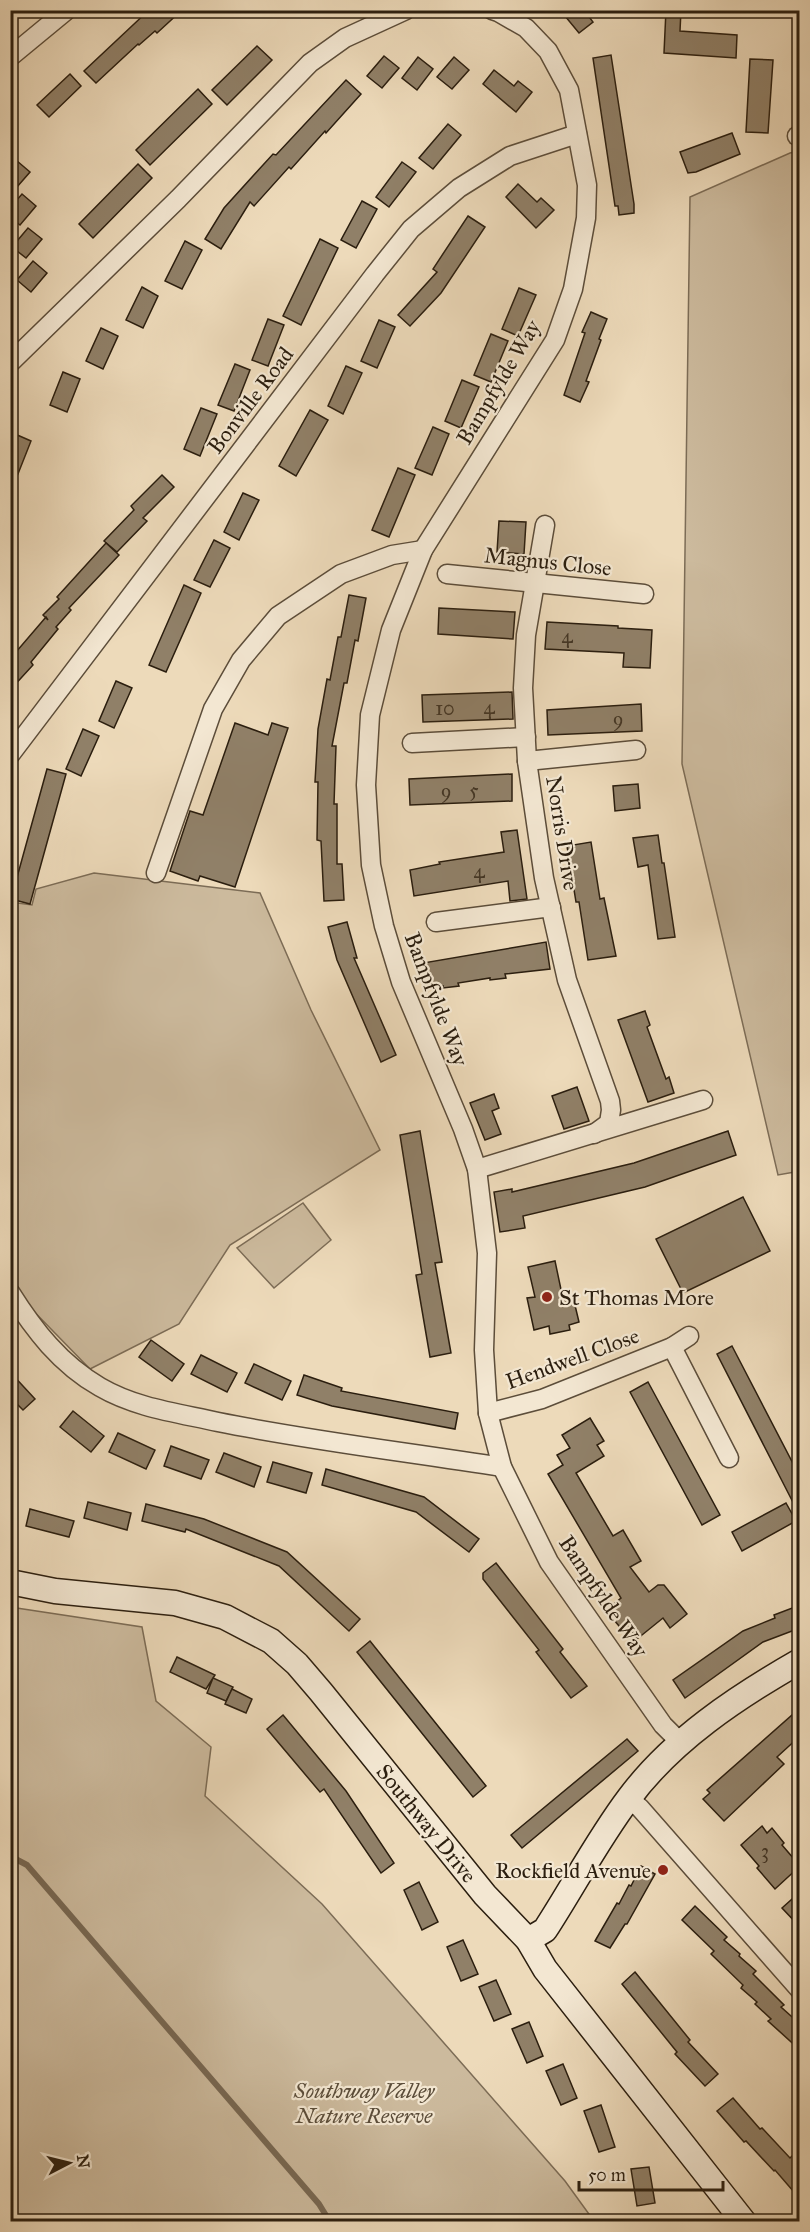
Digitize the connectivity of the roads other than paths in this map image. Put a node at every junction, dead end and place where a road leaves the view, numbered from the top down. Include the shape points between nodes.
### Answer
1 (405, 10) edge
2 (492, 10) edge
3 (63, 21) edge
4 (10, 57) edge
5 (577, 134) junction
6 (10, 363) edge
7 (546, 525) dead end
8 (423, 550) junction
9 (447, 574) dead end
10 (536, 584) junction
11 (644, 594) dead end
12 (526, 737) junction
13 (412, 744) dead end
14 (636, 750) dead end
15 (10, 755) edge
16 (528, 761) junction
17 (156, 873) dead end
18 (551, 907) junction
19 (436, 922) dead end
20 (703, 1100) dead end
21 (594, 1134) junction
22 (477, 1169) junction
23 (10, 1292) edge
24 (690, 1336) dead end
25 (672, 1347) junction
26 (488, 1413) junction
27 (729, 1458) dead end
28 (502, 1467) junction
29 (10, 1582) edge
30 (800, 1661) edge
31 (681, 1743) junction
32 (628, 1798) junction
33 (528, 1940) junction
34 (800, 1990) edge
35 (744, 2222) edge

1 - 6 street via 345,38 310,63
2 - 5 street, Bampfylde Way via 526,28 548,51 569,90
3 - 4 street
5 - 8 street, Bampfylde Way via 587,185 586,218 573,289 555,340
5 - 15 street, Bonville Road via 510,156 459,188 411,229
7 - 10 street, Norris Drive
8 - 17 street via 393,555 341,574 278,616 241,660 213,709
8 - 22 street, Bampfylde Way via 391,630 370,715 366,785 371,865 401,982
9 - 10 street, Magnus Close
10 - 11 street, Magnus Close
10 - 12 street, Norris Drive via 526,635
12 - 13 street
12 - 16 street, Norris Drive
14 - 16 street
16 - 18 street, Norris Drive
18 - 19 street
18 - 21 street, Norris Drive via 567,980 610,1101 609,1123
20 - 21 street
21 - 22 street
22 - 26 street, Bampfylde Way via 487,1253 484,1350
23 - 28 street via 33,1327 63,1360 100,1387 145,1407 250,1428
24 - 25 street, Hendwell Close
25 - 26 street, Hendwell Close via 542,1399
25 - 27 street, Hendwell Close
26 - 28 street, Bampfylde Way
28 - 31 street, Bampfylde Way via 549,1562 663,1725
29 - 33 street, Southway Drive via 55,1591 175,1603 225,1617 271,1641 297,1664 484,1894
30 - 31 street via 752,1688
31 - 32 street
32 - 33 street via 545,1930
32 - 34 street
33 - 35 street, Southway Drive via 545,1969

